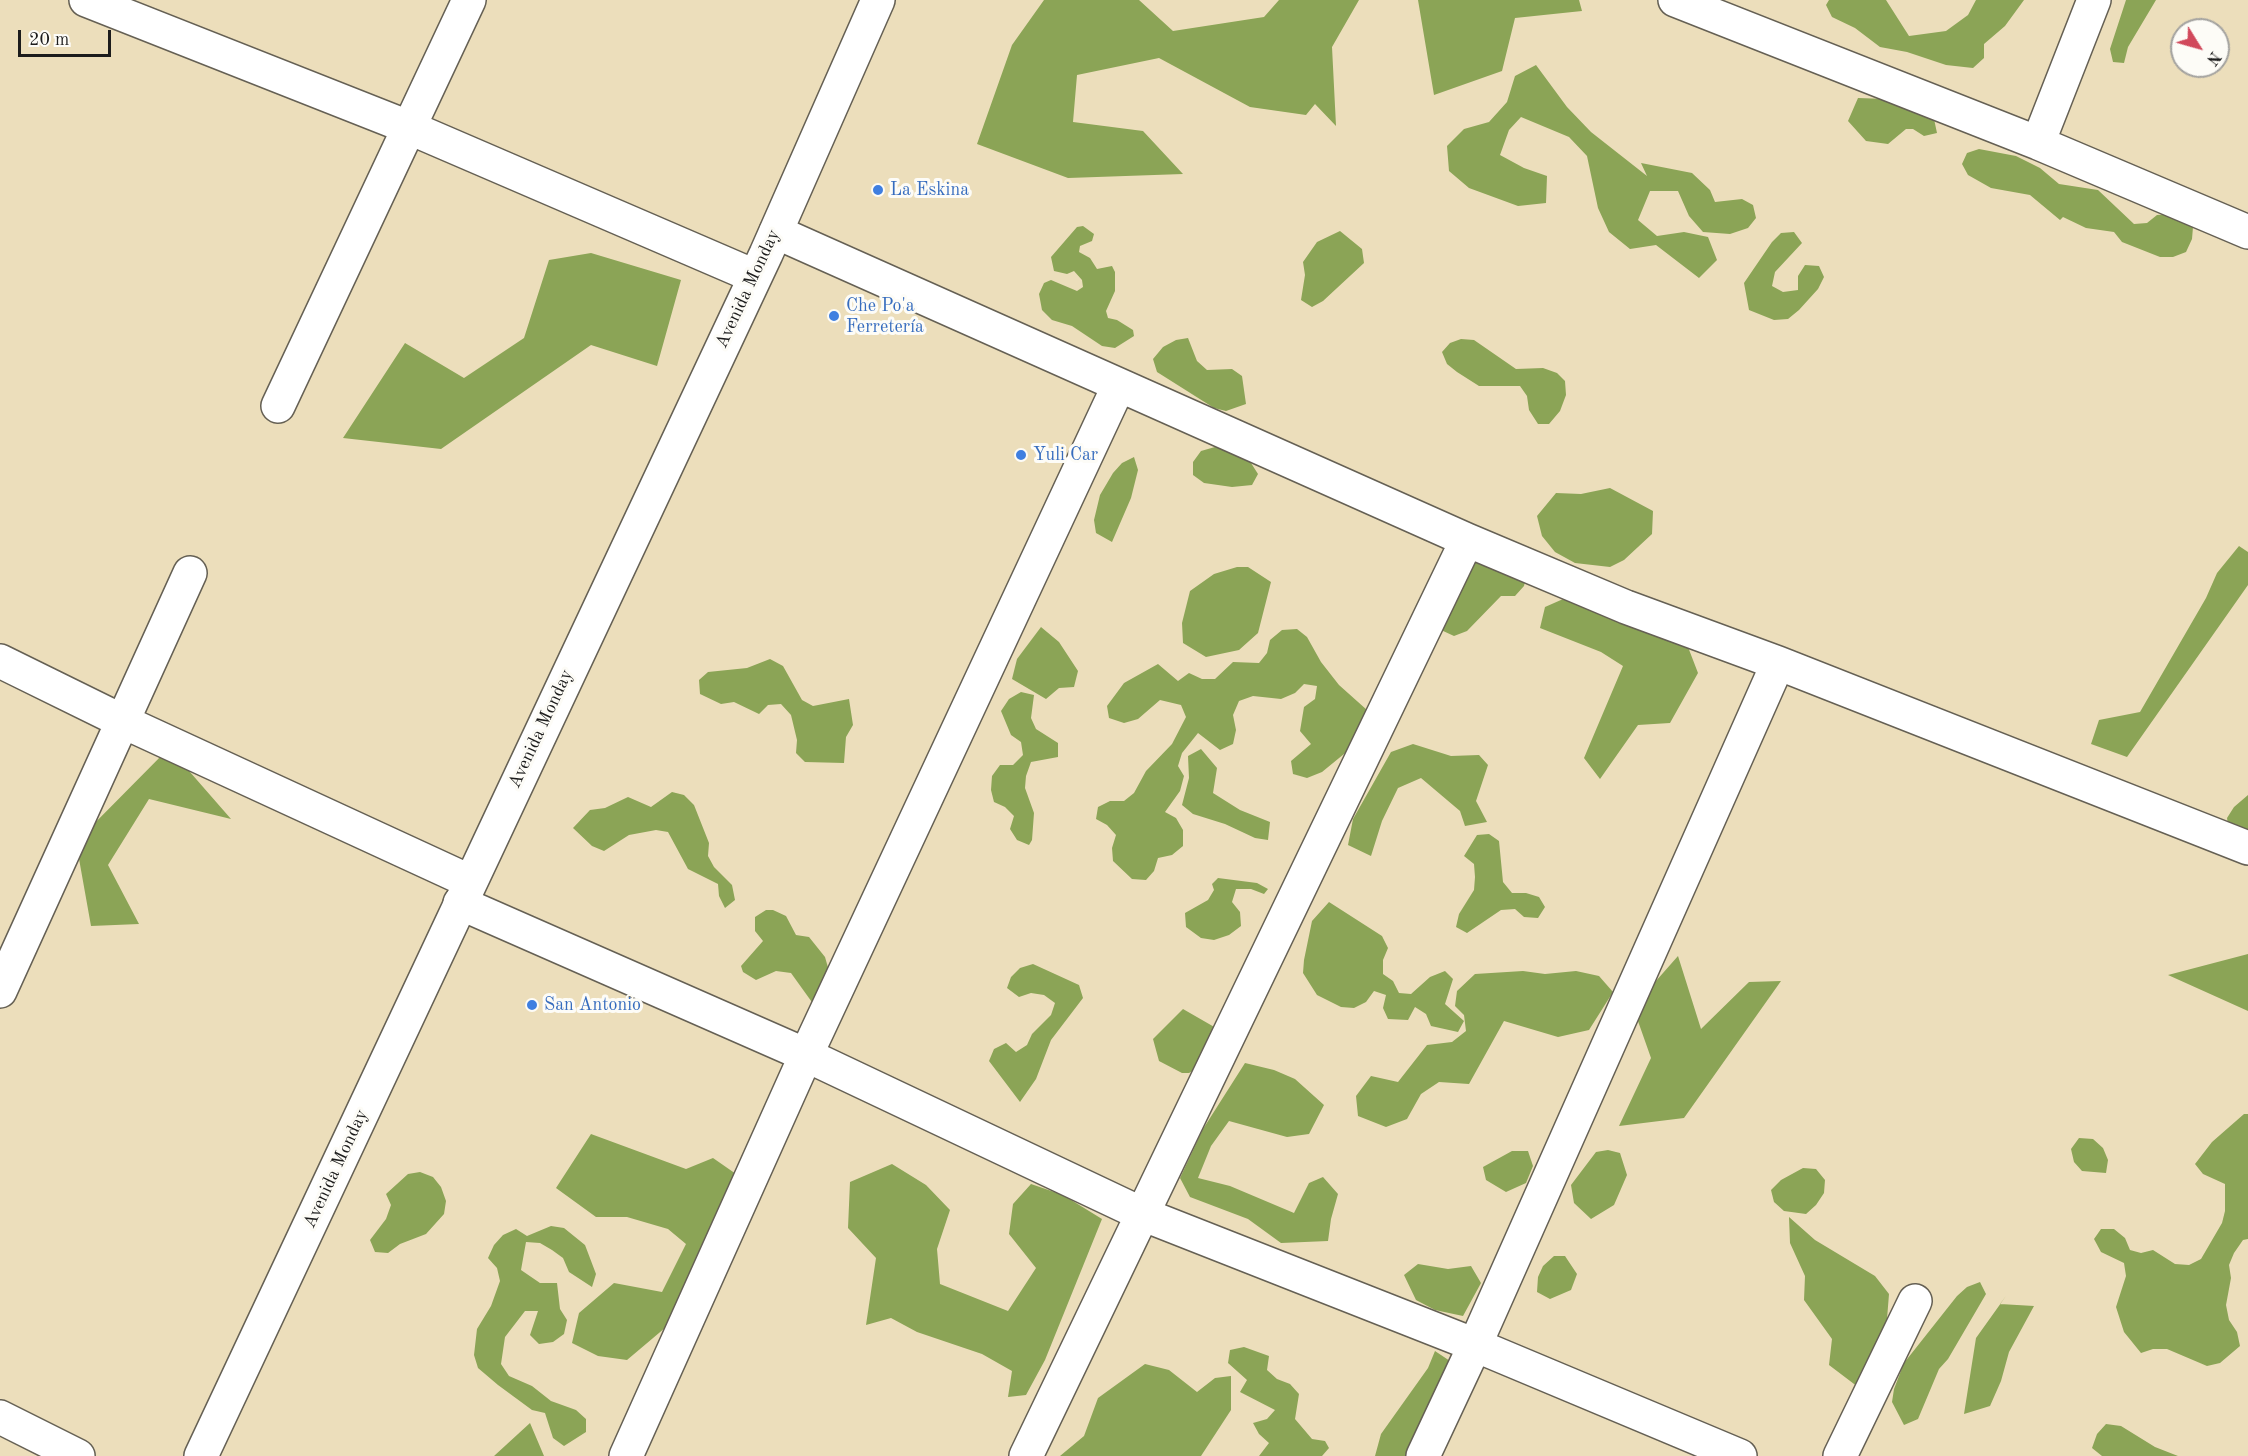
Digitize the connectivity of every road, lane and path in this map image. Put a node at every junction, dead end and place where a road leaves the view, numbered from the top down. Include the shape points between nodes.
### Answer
1 (90, 0) edge
2 (469, 0) edge
3 (878, 0) edge
4 (1675, 0) edge
5 (2094, 0) edge
6 (408, 127) junction
7 (2038, 143) junction
8 (776, 232) junction
9 (2248, 232) edge
10 (754, 276) junction
11 (1119, 385) junction
12 (278, 406) dead end
13 (1467, 540) junction
14 (190, 573) dead end
15 (0, 661) edge
16 (1778, 663) junction
17 (124, 722) junction
18 (2248, 848) edge
19 (465, 892) junction
20 (0, 991) edge
21 (806, 1055) junction
22 (1142, 1214) junction
23 (1915, 1301) dead end
24 (1475, 1345) junction
25 (0, 1417) edge
26 (78, 1456) edge
27 (201, 1456) edge
28 (626, 1456) edge
29 (1026, 1456) edge
30 (1423, 1456) edge
31 (1740, 1456) edge
32 (1840, 1456) edge

1 - 6 street
2 - 6 street
3 - 8 street, Avenida Monday
4 - 7 street
5 - 7 street
6 - 10 street
6 - 12 street
7 - 9 street
8 - 10 street, Avenida Monday
8 - 11 street
10 - 19 street, Avenida Monday
11 - 13 street
11 - 21 street
13 - 16 street via 1626,607
13 - 22 street
14 - 17 street
15 - 17 street
16 - 18 street
16 - 24 street
17 - 19 street
17 - 20 street
19 - 21 street
19 - 27 street, Avenida Monday
21 - 22 street
21 - 28 street
22 - 24 street
22 - 29 street
23 - 32 street
24 - 30 street
24 - 31 street
25 - 26 street

